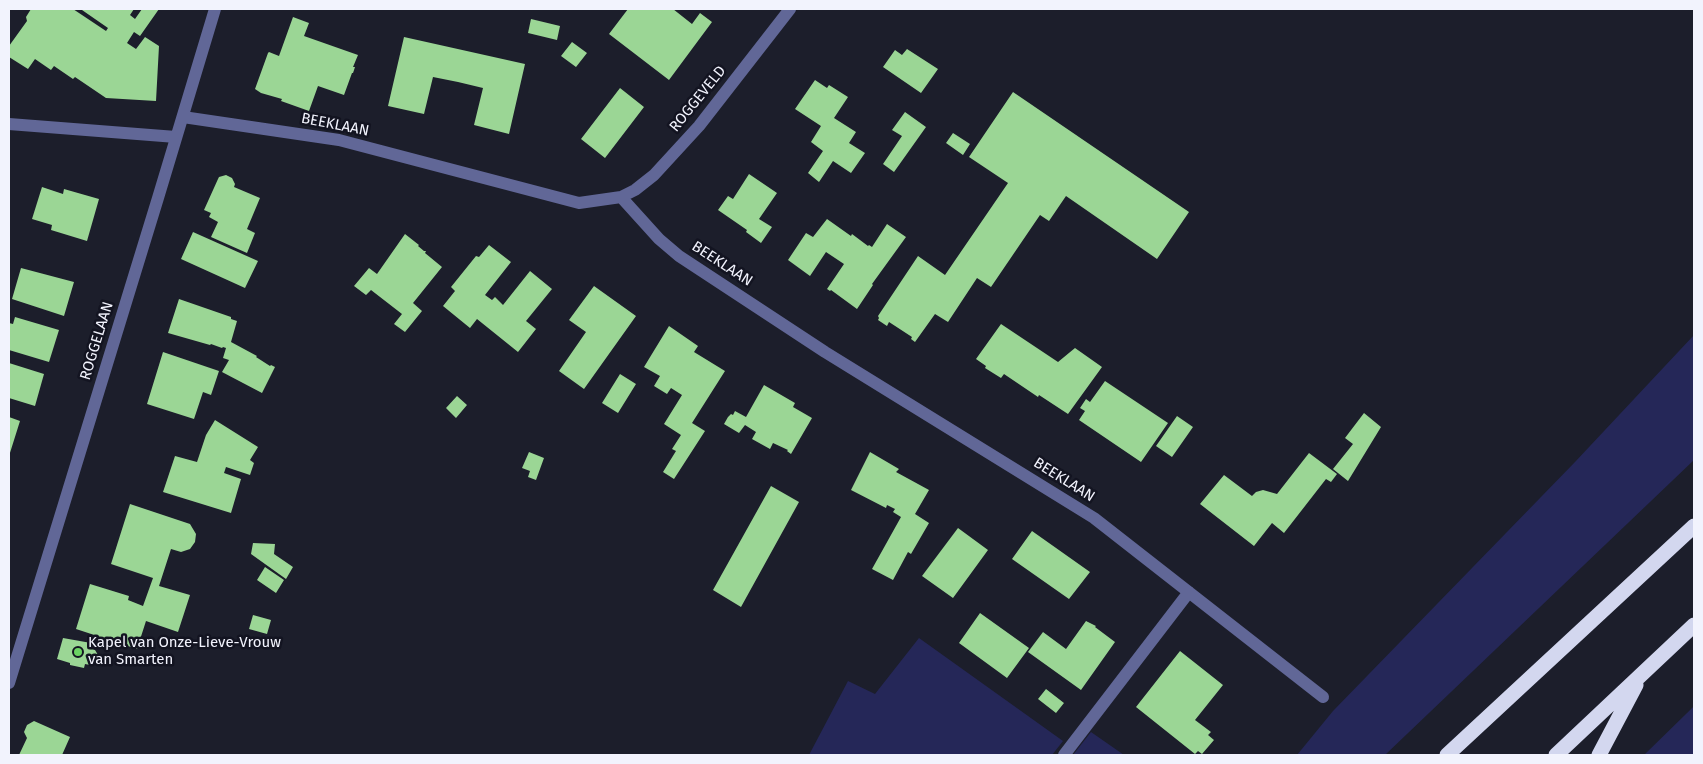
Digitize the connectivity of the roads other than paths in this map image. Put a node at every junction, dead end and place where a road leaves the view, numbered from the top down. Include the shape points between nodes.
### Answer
1 (215, 9) edge
2 (790, 9) edge
3 (183, 117) junction
4 (9, 124) edge
5 (176, 137) junction
6 (621, 197) junction
7 (1694, 526) edge
8 (1188, 592) junction
9 (1694, 625) edge
10 (1641, 674) junction
11 (9, 683) edge
12 (1323, 697) dead end
13 (1064, 755) edge
14 (1447, 755) edge
15 (1556, 755) edge
16 (1599, 755) edge

1 - 3 street, ROGGELAAN
2 - 6 street, ROGGEVELD via 699,126 654,175
3 - 5 street, ROGGELAAN
3 - 6 street, BEEKLAAN via 339,140 579,203
4 - 5 street
5 - 11 street, ROGGELAAN
6 - 8 street, BEEKLAAN via 679,256 825,352 1094,518
7 - 14 highway
8 - 12 street, BEEKLAAN
8 - 13 street
9 - 10 highway
10 - 15 highway
10 - 16 highway

